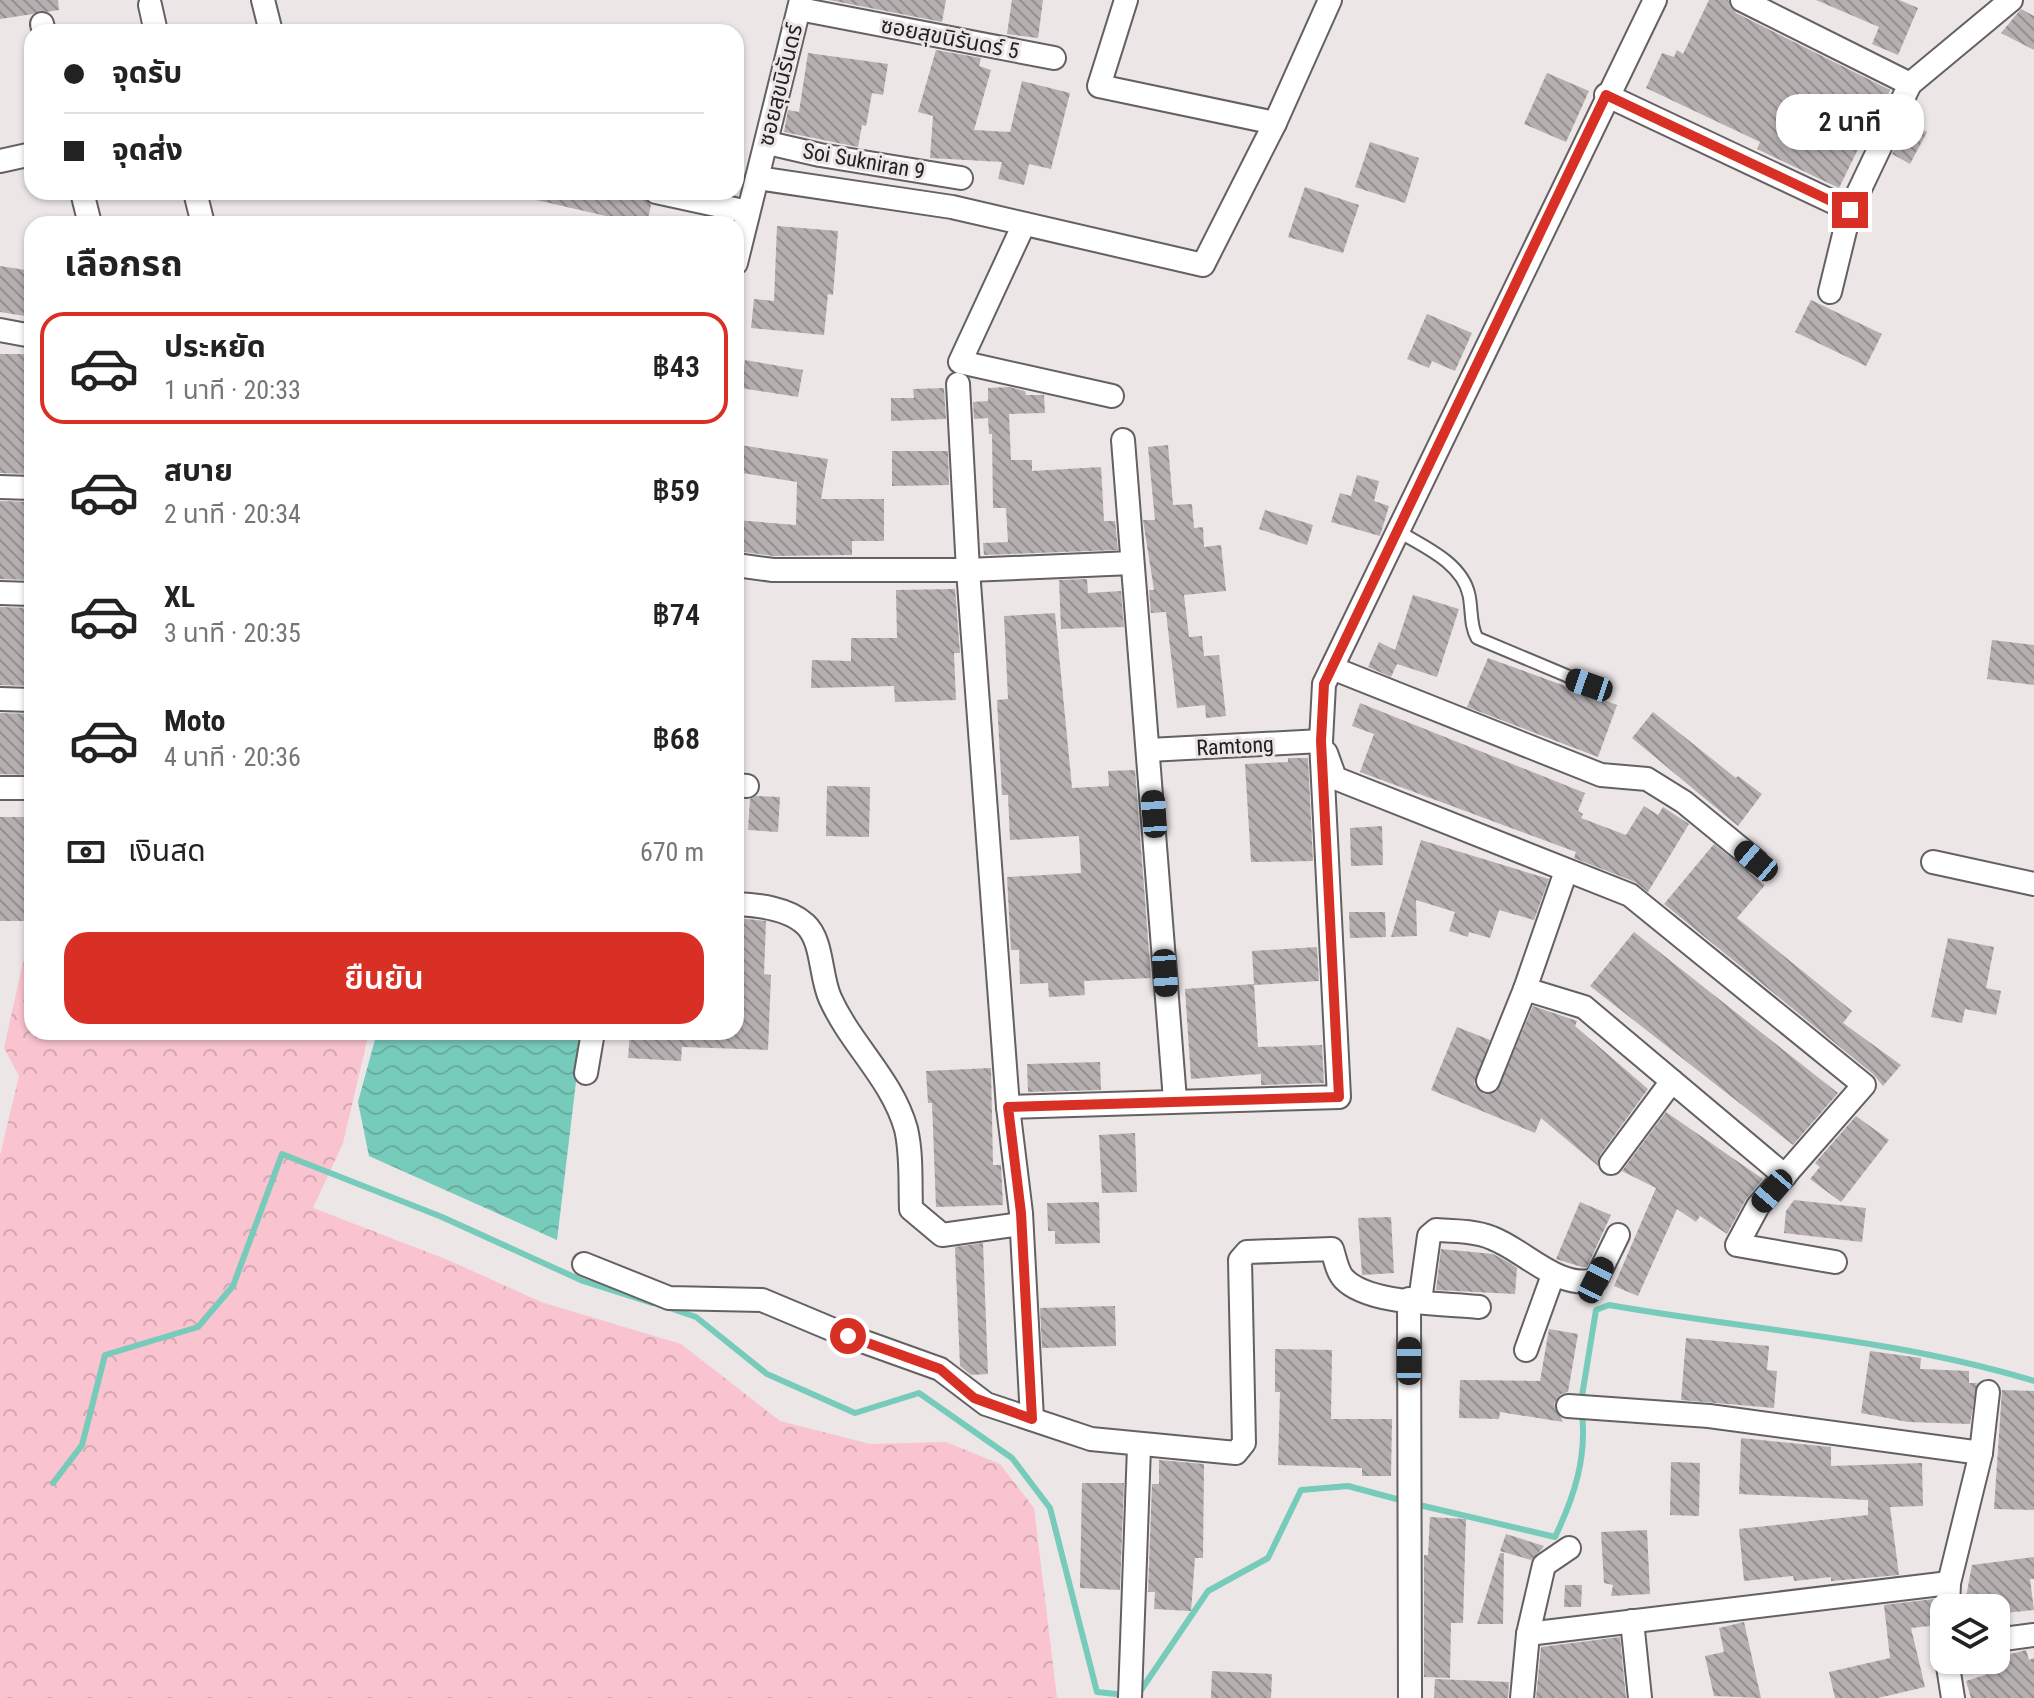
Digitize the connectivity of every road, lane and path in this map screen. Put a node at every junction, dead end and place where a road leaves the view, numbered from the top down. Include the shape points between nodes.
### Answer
1 (263, 0) edge
2 (1126, 0) edge
3 (1655, 0) edge
4 (1742, 0) edge
5 (2011, 0) edge
6 (1326, 1) edge
7 (800, 4) edge
8 (150, 5) dead end
9 (154, 24) edge
10 (269, 24) edge
11 (1054, 58) dead end
12 (1910, 84) junction
13 (1606, 95) junction
14 (1275, 123) junction
15 (768, 143) junction
16 (24, 156) edge
17 (0, 161) edge
18 (757, 178) junction
19 (961, 178) dead end
20 (693, 200) edge
21 (1850, 210) junction
22 (748, 212) junction
23 (1024, 224) junction
24 (744, 229) edge
25 (1830, 292) dead end
26 (0, 330) edge
27 (24, 334) edge
28 (958, 384) dead end
29 (1112, 396) dead end
30 (1123, 440) dead end
31 (0, 487) edge
32 (24, 488) edge
33 (1396, 529) junction
34 (1132, 563) junction
35 (744, 566) edge
36 (968, 570) junction
37 (0, 593) edge
38 (24, 594) edge
39 (1332, 668) junction
40 (1589, 685) dead end
41 (0, 699) edge
42 (24, 700) edge
43 (1321, 741) junction
44 (1149, 750) junction
45 (0, 788) edge
46 (24, 788) edge
47 (1756, 861) dead end
48 (1933, 862) dead end
49 (1566, 871) junction
50 (2034, 884) edge
51 (744, 905) edge
52 (1525, 989) junction
53 (592, 1040) edge
54 (586, 1073) dead end
55 (1488, 1081) dead end
56 (1672, 1081) junction
57 (1175, 1100) junction
58 (1008, 1107) junction
59 (1611, 1163) dead end
60 (1785, 1176) junction
61 (1021, 1224) junction
62 (1618, 1235) dead end
63 (1835, 1262) dead end
64 (584, 1264) dead end
65 (1553, 1275) junction
66 (1415, 1300) junction
67 (1479, 1307) dead end
68 (1526, 1350) dead end
69 (1988, 1392) dead end
70 (1568, 1406) dead end
71 (1032, 1419) junction
72 (1139, 1447) junction
73 (1981, 1453) junction
74 (1569, 1548) dead end
75 (1949, 1583) junction
76 (1949, 1594) edge
77 (1632, 1621) junction
78 (1528, 1634) junction
79 (2034, 1635) edge
80 (2010, 1638) edge
81 (1949, 1674) edge
82 (1130, 1693) edge
83 (1410, 1698) edge
84 (1522, 1698) edge
85 (1640, 1698) edge
86 (1953, 1698) edge

1 - 10 street
2 - 14 street via 1099,86
3 - 13 street
4 - 12 street
5 - 12 street
6 - 14 street
7 - 11 street, ซอยสุขนิรันดร์ 5
7 - 15 street, ซอยสุขนิรันดร์
8 - 9 street
12 - 21 street
13 - 21 street
13 - 33 street
14 - 23 street via 1203,265
15 - 18 street, ซอยสุขนิรันดร์
15 - 19 street, Soi Sukniran 9
16 - 17 street
18 - 22 street, ซอยสุขนิรันดร์
18 - 23 street via 952,207
20 - 22 street
21 - 25 street
22 - 24 street, ซอยสุขนิรันดร์
23 - 29 street via 960,362
26 - 27 street
28 - 36 street
30 - 34 street
31 - 32 street
33 - 39 street
33 - 40 lane via 1460,574 1477,638
34 - 36 street
34 - 44 street
35 - 36 street
36 - 58 street
37 - 38 street
39 - 43 street via 1324,684
39 - 47 street via 1601,775 1647,779
41 - 42 street
43 - 44 street, Ramtong
43 - 49 street via 1335,778
43 - 57 street via 1339,1097
44 - 57 street
45 - 46 street
48 - 50 street
49 - 52 street
49 - 60 street via 1630,895 1864,1085
51 - 61 street via 779,910 808,926 822,980 840,1020 892,1093 907,1132 911,1209 942,1235
52 - 55 street
52 - 56 street via 1584,1007
53 - 54 street
56 - 59 street
56 - 60 street
57 - 58 street
58 - 61 street
60 - 63 street via 1758,1206 1737,1245
61 - 71 street
62 - 65 street via 1596,1280
64 - 71 street via 669,1298 762,1300 940,1369 974,1398
65 - 66 street via 1496,1239 1436,1230 1429,1236
65 - 68 street
66 - 67 street
66 - 72 street via 1361,1290 1342,1277 1332,1249 1247,1252 1240,1260 1244,1443 1236,1453
66 - 83 street via 1408,1455
69 - 73 street
70 - 73 street via 1709,1416
71 - 72 street via 1091,1439
72 - 82 street
73 - 75 street
74 - 78 street via 1544,1565
75 - 76 street
75 - 77 street
77 - 78 street
77 - 85 street
78 - 84 street
79 - 80 street
81 - 86 street

